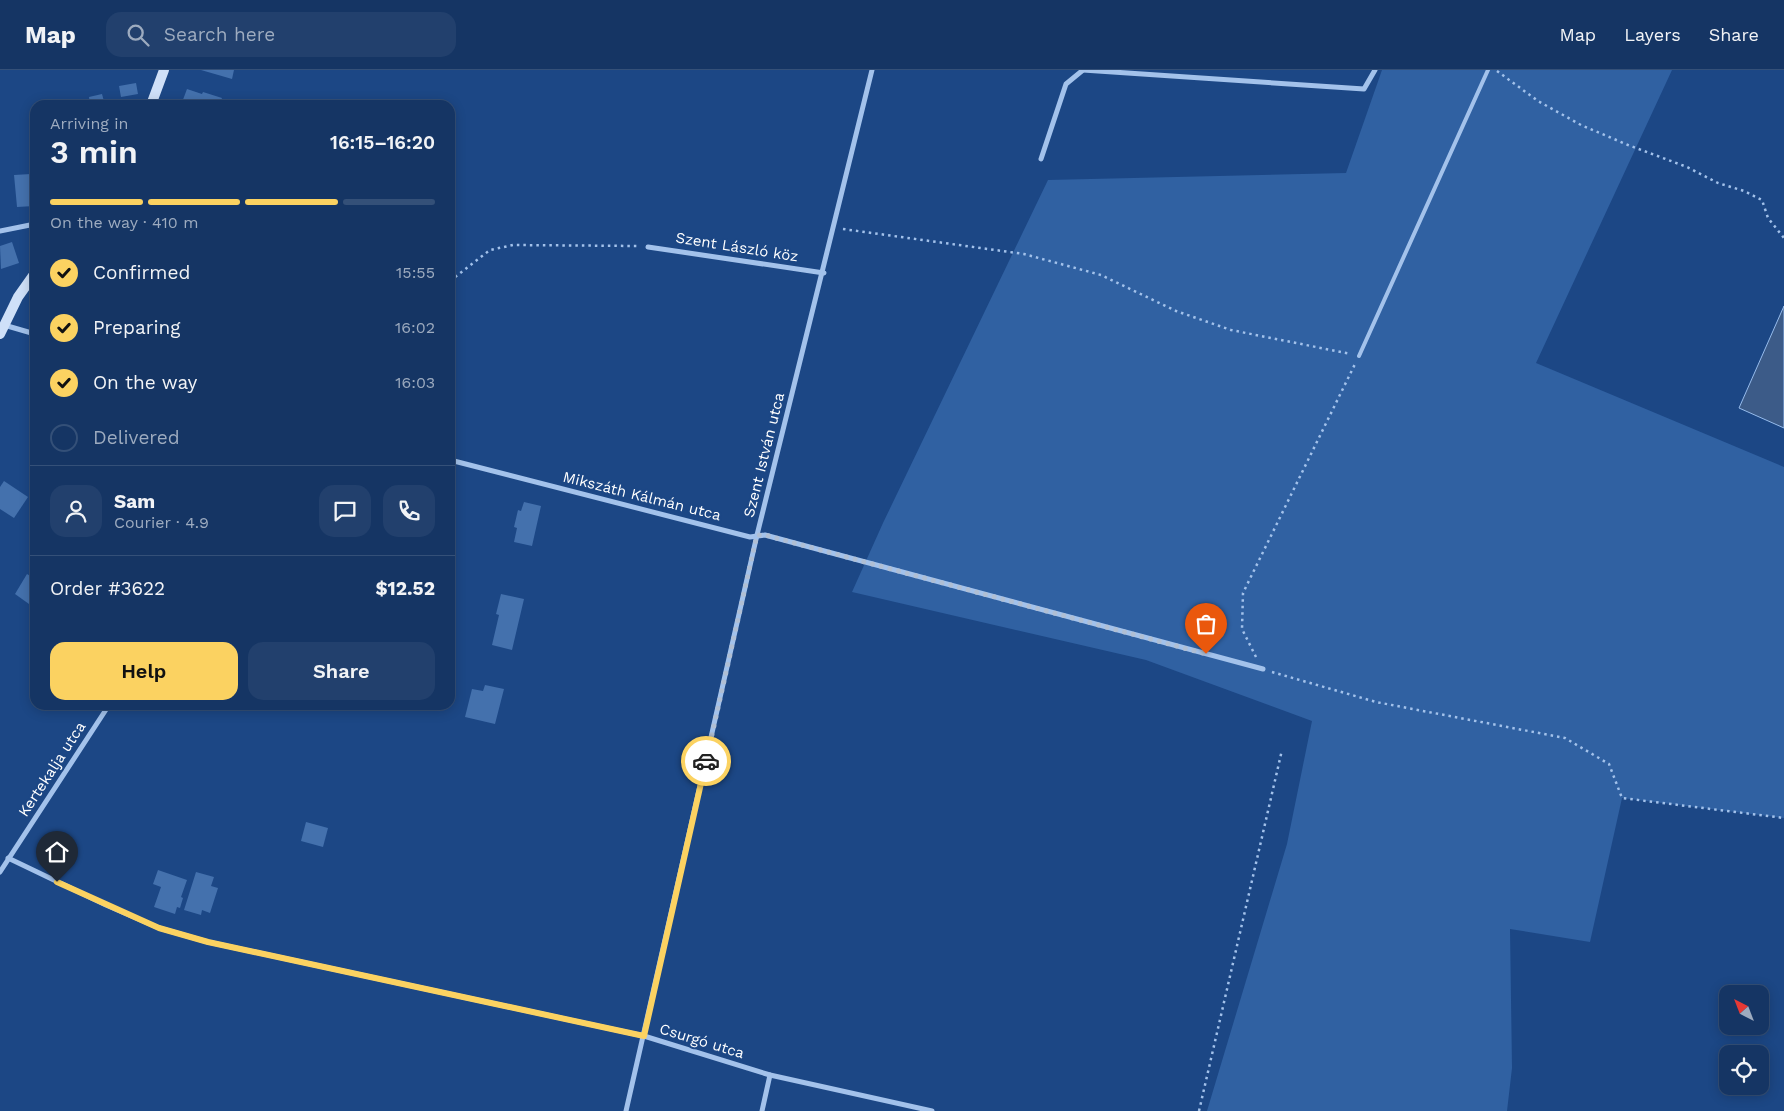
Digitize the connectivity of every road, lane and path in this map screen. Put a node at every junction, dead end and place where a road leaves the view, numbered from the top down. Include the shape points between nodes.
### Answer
1 (164, 70) edge
2 (872, 70) edge
3 (1083, 70) edge
4 (1376, 70) edge
5 (1488, 70) edge
6 (1496, 70) edge
7 (153, 100) edge
8 (1041, 159) dead end
9 (30, 225) edge
10 (834, 228) junction
11 (0, 231) edge
12 (1784, 238) edge
13 (648, 246) joint
14 (824, 273) junction
15 (455, 277) edge
16 (30, 280) edge
17 (2, 330) edge
18 (30, 333) edge
19 (1359, 356) junction
20 (455, 461) edge
21 (757, 535) junction
22 (1263, 669) junction
23 (106, 710) edge
24 (1282, 750) dead end
25 (1784, 818) edge
26 (8, 858) junction
27 (0, 872) edge
28 (644, 1036) junction
29 (770, 1074) junction
30 (626, 1111) edge
31 (762, 1111) edge
32 (932, 1111) edge
33 (1199, 1111) edge

1 - 7 main road
2 - 10 street, Szent István utca
3 - 4 street via 1364,89
3 - 8 street via 1066,84
5 - 19 lane
6 - 12 path via 1538,101 1581,125 1762,200 1768,218
9 - 11 street
10 - 14 street, Szent István utca
10 - 19 path via 1024,254 1101,274 1176,311 1231,330
13 - 14 street, Szent László köz
13 - 15 path via 513,245 490,250
14 - 21 street, Szent István utca
16 - 17 main road
17 - 18 street
19 - 22 path via 1243,593 1242,629
20 - 21 street, Mikszáth Kálmán utca via 750,536
21 - 22 street, Mikszáth Kálmán utca
21 - 28 street, Szent István utca
22 - 25 path via 1376,702 1565,738 1609,764 1622,798
23 - 26 street, Kertekalja utca
24 - 33 path
26 - 27 street, Kertekalja utca
26 - 28 street, Csurgó utca via 159,928 208,942
28 - 29 street, Csurgó utca
28 - 30 street, Szent István utca
29 - 31 street
29 - 32 street, Csurgó utca

